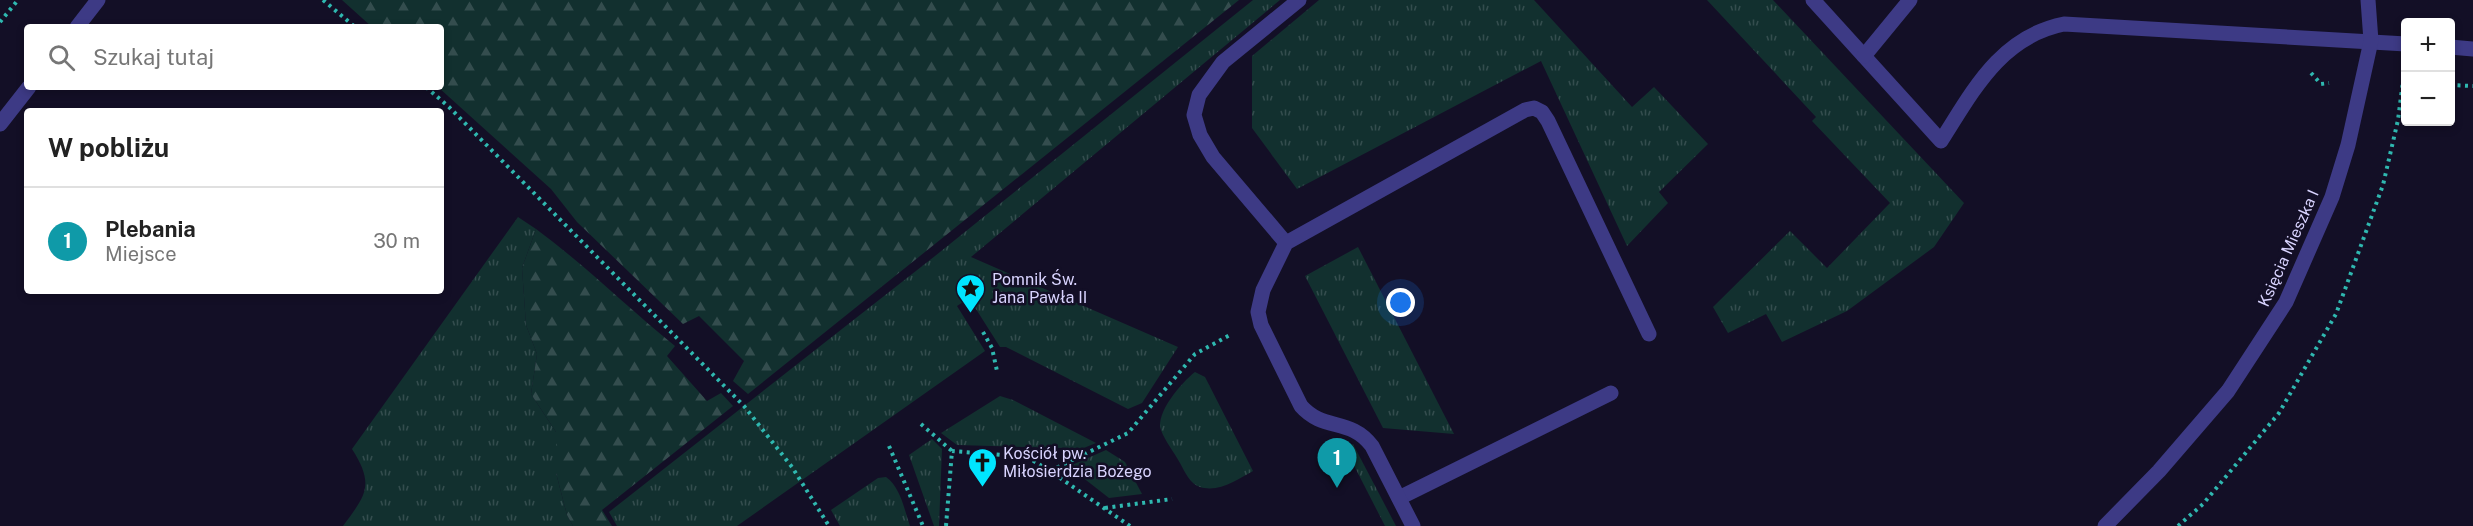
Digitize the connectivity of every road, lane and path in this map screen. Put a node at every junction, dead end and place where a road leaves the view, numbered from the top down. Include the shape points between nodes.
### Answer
1 (18, 0) edge
2 (98, 0) edge
3 (323, 0) edge
4 (1299, 0) edge
5 (1812, 0) edge
6 (1910, 0) edge
7 (2368, 0) edge
8 (0, 22) edge
9 (79, 24) edge
10 (351, 24) edge
11 (2371, 42) junction
12 (2401, 44) edge
13 (2455, 47) edge
14 (2473, 49) edge
15 (1864, 56) junction
16 (2455, 85) edge
17 (2473, 86) edge
18 (27, 90) edge
19 (429, 90) edge
20 (0, 124) edge
21 (1286, 243) junction
22 (1260, 319) junction
23 (983, 332) dead end
24 (1649, 334) dead end
25 (997, 371) dead end
26 (1611, 393) dead end
27 (921, 424) dead end
28 (889, 446) dead end
29 (952, 451) junction
30 (1050, 471) junction
31 (1399, 498) junction
32 (1172, 499) dead end
33 (1104, 508) junction
34 (829, 526) edge
35 (922, 526) edge
36 (946, 526) edge
37 (1130, 526) edge
38 (1413, 526) edge
39 (2105, 526) edge

1 - 8 path
2 - 9 street
3 - 10 path
4 - 21 street via 1223,62 1198,95 1194,115 1200,135 1214,157
5 - 15 street
6 - 15 street
7 - 11 street, Księcia Mieszka I
11 - 12 street
11 - 15 street via 2064,24 2044,28 2022,39 1980,79 1941,141
11 - 39 street, Księcia Mieszka I via 2348,146 2332,197 2286,302 2228,391
13 - 14 street
16 - 17 path
18 - 20 street
19 - 34 path via 744,406 792,467
21 - 22 street via 1263,290
21 - 24 street via 1534,108 1548,121
22 - 30 path via 1195,354 1128,433
22 - 31 street via 1301,406 1322,421 1363,435
23 - 25 path via 993,348
26 - 31 street
27 - 29 path
28 - 35 path
29 - 30 path via 1027,457
29 - 36 path
30 - 33 path
31 - 38 street
32 - 33 path
33 - 37 path

